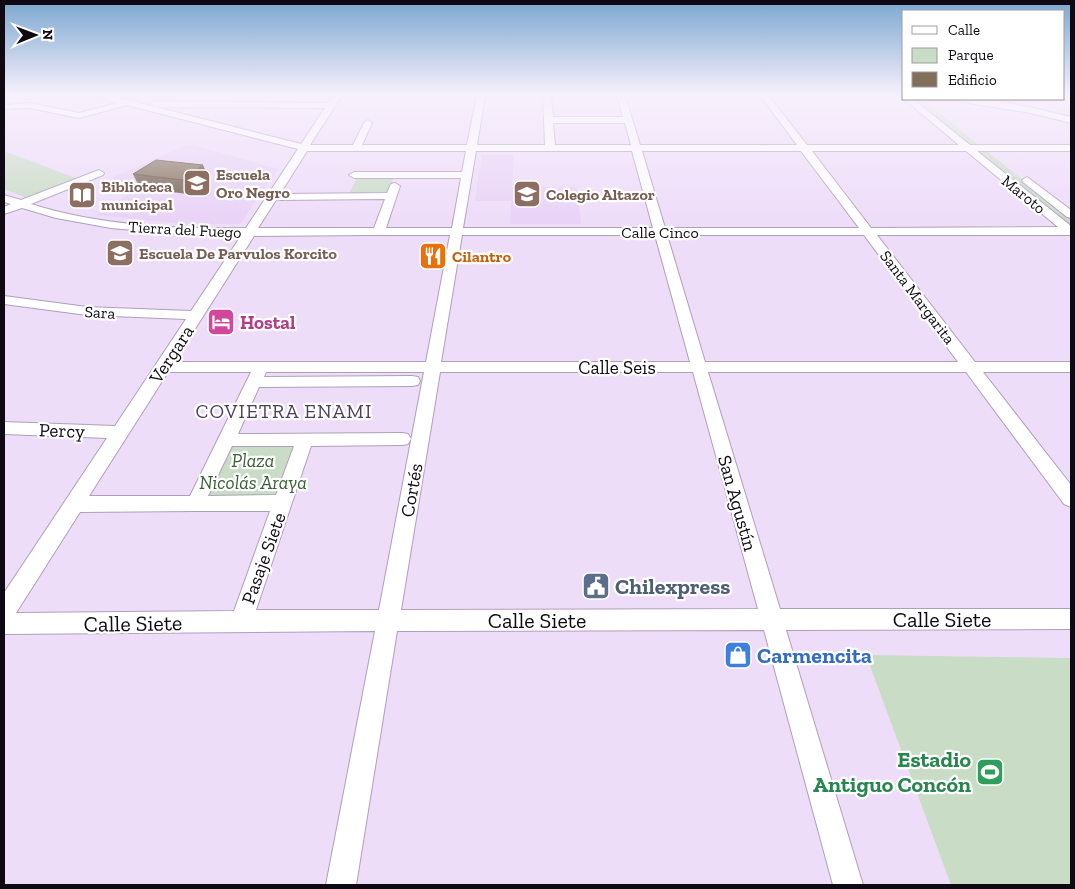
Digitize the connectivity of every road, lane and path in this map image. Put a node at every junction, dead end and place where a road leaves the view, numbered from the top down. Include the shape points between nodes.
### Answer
1 (258, 136) edge
2 (312, 136) edge
3 (364, 136) edge
4 (474, 136) edge
5 (549, 136) edge
6 (633, 136) edge
7 (796, 136) edge
8 (954, 136) edge
9 (970, 136) dead end
10 (304, 148) junction
11 (361, 148) junction
12 (472, 148) junction
13 (550, 148) junction
14 (636, 148) junction
15 (805, 148) junction
16 (968, 148) junction
17 (986, 148) junction
18 (1071, 148) edge
19 (1000, 159) dead end
20 (99, 173) dead end
21 (399, 175) junction
22 (467, 175) junction
23 (354, 176) junction
24 (1021, 176) dead end
25 (273, 196) junction
26 (344, 196) junction
27 (391, 196) junction
28 (4, 198) edge
29 (21, 204) junction
30 (4, 211) edge
31 (1071, 216) edge
32 (457, 232) junction
33 (660, 232) junction
34 (868, 232) junction
35 (1071, 232) edge
36 (249, 233) junction
37 (378, 233) junction
38 (4, 300) edge
39 (196, 315) junction
40 (162, 367) junction
41 (433, 367) junction
42 (699, 367) junction
43 (971, 367) junction
44 (1071, 367) edge
45 (257, 374) junction
46 (412, 381) dead end
47 (4, 428) edge
48 (120, 432) junction
49 (305, 439) junction
50 (402, 439) dead end
51 (226, 440) junction
52 (1071, 499) edge
53 (74, 504) junction
54 (195, 504) junction
55 (282, 504) junction
56 (4, 612) edge
57 (1071, 618) edge
58 (772, 620) junction
59 (241, 621) junction
60 (388, 621) junction
61 (4, 624) edge
62 (341, 885) edge
63 (848, 885) edge

1 - 10 street
2 - 10 street, Vergara
3 - 11 street
4 - 12 street, Cortés
5 - 13 street
6 - 14 street, San Agustín
7 - 15 street, Santa Margarita
8 - 16 street, Maroto
9 - 17 street, Maroto
10 - 11 street
10 - 25 street, Vergara
11 - 12 street
11 - 23 street
12 - 13 street
12 - 22 street, Cortés
13 - 14 street
14 - 15 street
14 - 33 street, San Agustín
15 - 16 street
15 - 34 street, Santa Margarita
16 - 17 street
16 - 35 street, Maroto
17 - 18 street
17 - 19 street, Maroto
20 - 29 street
21 - 22 street
21 - 23 street
21 - 27 street
22 - 32 street, Cortés
23 - 26 street
24 - 31 street, Maroto
25 - 26 street
25 - 36 street, Vergara
26 - 27 street
27 - 37 street
28 - 29 street, Tierra del Fuego
29 - 30 street
29 - 36 street, Tierra del Fuego via 120,225
32 - 33 street, Calle Cinco
32 - 37 street, Calle Cinco
32 - 41 street, Cortés
33 - 34 street, Calle Cinco
33 - 42 street, San Agustín
34 - 35 street, Calle Cinco
34 - 43 street, Santa Margarita
36 - 37 street, Calle Cinco
36 - 39 street, Vergara
38 - 39 street, Sara via 86,311
39 - 40 street, Vergara
40 - 45 street, Calle Seis
40 - 48 street, Vergara
41 - 42 street, Calle Seis
41 - 45 street, Calle Seis
41 - 60 street, Cortés
42 - 43 street, Calle Seis
42 - 58 street, San Agustín
43 - 44 street, Calle Seis
43 - 52 street, Santa Margarita
45 - 46 street, Calle Seis
45 - 51 street
47 - 48 street, Percy
48 - 53 street, Vergara
49 - 50 street
49 - 51 street
49 - 55 street, Pasaje Siete
51 - 54 street
53 - 54 street
53 - 56 street, Vergara
54 - 55 street
55 - 59 street, Pasaje Siete
57 - 58 street, Calle Siete
58 - 60 street, Calle Siete
58 - 63 street, San Agustín
59 - 60 street, Calle Siete
59 - 61 street, Calle Siete
60 - 62 street, Cortés

